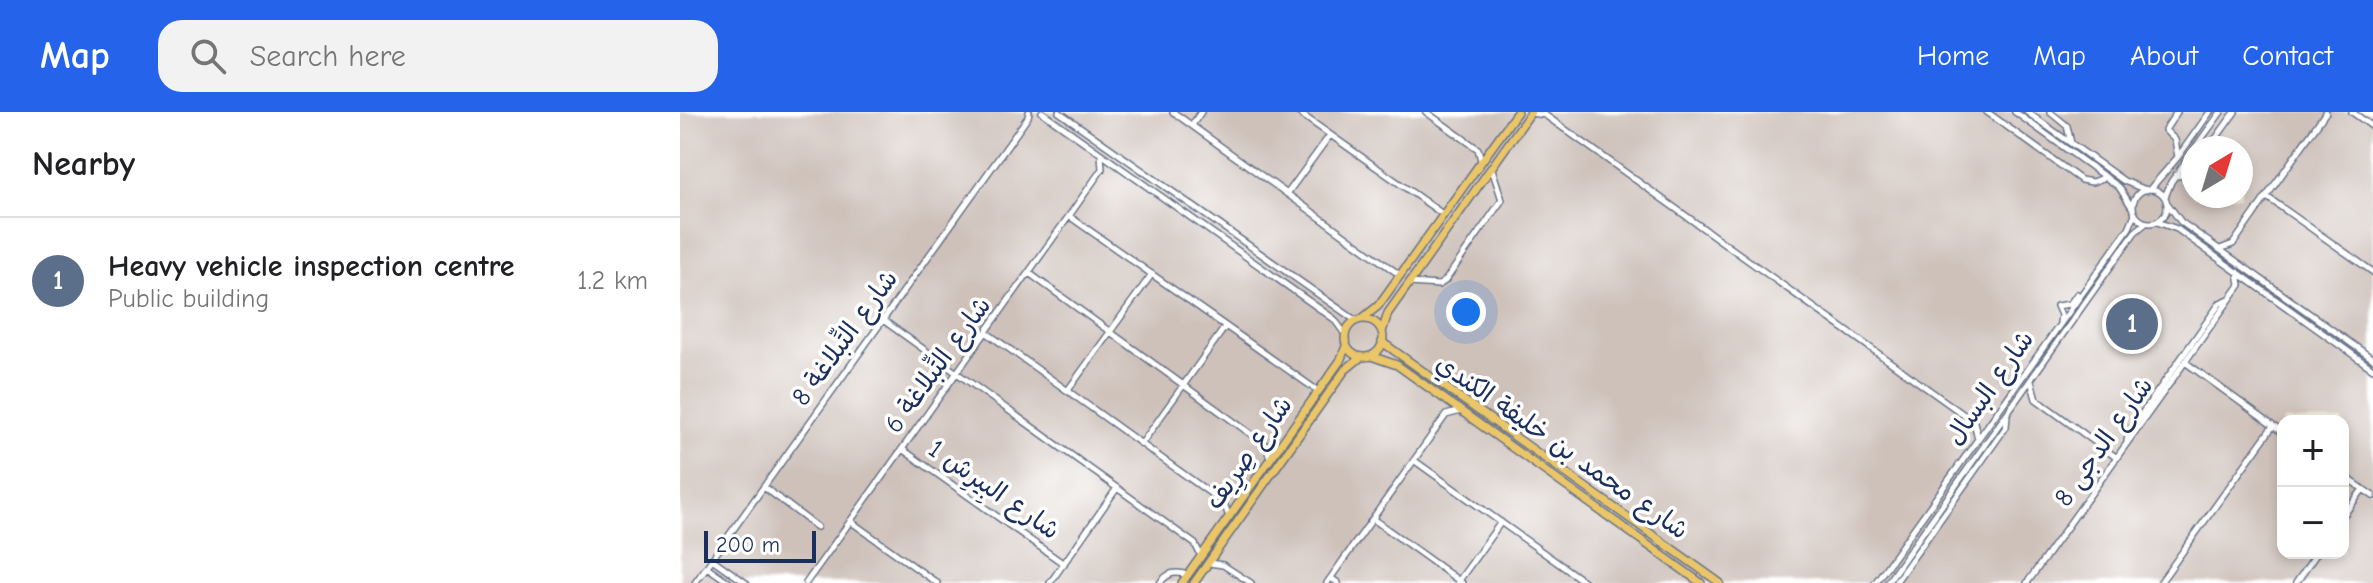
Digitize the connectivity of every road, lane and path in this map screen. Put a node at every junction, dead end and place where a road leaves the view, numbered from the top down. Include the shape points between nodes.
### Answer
1 (1041, 112) edge
2 (1059, 112) edge
3 (1173, 112) edge
4 (1201, 112) edge
5 (1298, 112) edge
6 (1315, 112) edge
7 (1426, 112) edge
8 (1508, 112) edge
9 (1517, 112) edge
10 (1531, 112) edge
11 (1987, 112) edge
12 (1999, 112) edge
13 (2015, 112) edge
14 (2027, 112) edge
15 (2050, 112) edge
16 (2177, 112) edge
17 (2210, 112) edge
18 (2221, 112) edge
19 (2235, 112) edge
20 (2326, 112) edge
21 (2352, 112) edge
22 (1544, 114) edge
23 (1028, 115) edge
24 (1309, 120) junction
25 (1510, 122) junction
26 (2004, 124) junction
27 (1192, 125) junction
28 (2373, 127) edge
29 (1330, 135) junction
30 (2204, 136) edge
31 (2218, 136) edge
32 (2071, 144) junction
33 (1492, 147) junction
34 (1478, 149) junction
35 (1101, 155) junction
36 (2178, 157) junction
37 (1481, 163) junction
38 (1115, 164) junction
39 (1492, 166) junction
40 (2181, 168) edge
41 (1102, 169) junction
42 (2181, 176) edge
43 (2106, 177) junction
44 (2175, 177) junction
45 (2148, 189) junction
46 (1287, 194) junction
47 (2267, 197) junction
48 (2166, 201) junction
49 (2134, 211) junction
50 (1444, 215) junction
51 (1069, 216) junction
52 (2157, 222) junction
53 (2146, 223) junction
54 (2233, 244) junction
55 (2219, 249) junction
56 (2233, 259) junction
57 (2238, 272) junction
58 (2373, 272) edge
59 (1029, 273) junction
60 (1152, 274) junction
61 (1401, 275) junction
62 (1408, 283) junction
63 (2253, 283) junction
64 (2240, 285) junction
65 (2085, 289) junction
66 (2230, 299) junction
67 (1359, 319) junction
68 (883, 320) junction
69 (1225, 326) junction
70 (2058, 326) junction
71 (1110, 332) junction
72 (1382, 332) junction
73 (987, 333) junction
74 (1345, 334) junction
75 (1382, 342) junction
76 (1346, 346) junction
77 (1371, 356) junction
78 (1361, 357) junction
79 (2373, 359) edge
80 (2185, 362) junction
81 (2373, 369) edge
82 (957, 374) junction
83 (2031, 380) junction
84 (1185, 385) junction
85 (1068, 390) junction
86 (1318, 391) junction
87 (1443, 398) junction
88 (2030, 399) junction
89 (2016, 401) junction
90 (1461, 411) junction
91 (2008, 413) junction
92 (1446, 415) junction
93 (1992, 419) junction
94 (1974, 422) junction
95 (2273, 426) junction
96 (2277, 429) edge
97 (1978, 439) junction
98 (1142, 443) junction
99 (1281, 443) junction
100 (2127, 443) junction
101 (1266, 445) junction
102 (902, 449) junction
103 (2117, 458) junction
104 (1270, 459) junction
105 (1415, 461) junction
106 (2349, 479) edge
107 (764, 487) junction
108 (1117, 488) junction
109 (2363, 489) junction
110 (2373, 496) edge
111 (1224, 503) junction
112 (1239, 503) junction
113 (2349, 508) edge
114 (1229, 517) junction
115 (1373, 519) junction
116 (850, 521) junction
117 (1501, 522) junction
118 (817, 527) dead end
119 (1210, 543) junction
120 (1195, 544) junction
121 (1216, 551) junction
122 (1201, 556) junction
123 (712, 559) junction
124 (2313, 559) edge
125 (1064, 564) junction
126 (1207, 565) junction
127 (1223, 565) junction
128 (707, 567) junction
129 (1188, 575) junction
130 (1329, 580) edge
131 (1460, 582) edge
132 (695, 583) edge
133 (730, 583) edge
134 (746, 583) edge
135 (806, 583) edge
136 (937, 583) edge
137 (1050, 583) edge
138 (1160, 583) edge
139 (1182, 583) edge
140 (1194, 583) edge
141 (1251, 583) edge
142 (1338, 583) edge
143 (1586, 583) edge
144 (1701, 583) edge
145 (1720, 583) edge
146 (1875, 583) edge
147 (1887, 583) edge
148 (1895, 583) edge
149 (2027, 583) edge
150 (2160, 583) edge
151 (2296, 583) edge

1 - 23 street, شارع التِّبلاغة 8
1 - 35 street
2 - 67 street
3 - 27 street
4 - 27 street
5 - 24 street
6 - 24 street
7 - 34 street
8 - 25 street
9 - 25 main road
10 - 22 street
10 - 39 main road
11 - 26 street
12 - 26 street
13 - 43 street
14 - 32 street
15 - 32 street via 2067,126
16 - 36 street via 2165,130 2175,140
17 - 36 street
18 - 30 street
19 - 31 street
20 - 47 street
21 - 28 street
22 - 94 street
23 - 68 street, شارع التِّبلاغة 8
24 - 29 street
25 - 33 main road
26 - 43 street via 2081,180
27 - 46 street
29 - 46 street
29 - 50 street
32 - 45 street via 2124,181
33 - 34 street
33 - 37 main road
34 - 37 street
35 - 38 street
35 - 41 street
36 - 45 street
37 - 50 main road
38 - 41 street
38 - 74 street via 1334,319
39 - 62 main road
39 - 62 street via 1502,200 1445,281
40 - 44 street
41 - 51 street, شارع التِّبلاغة 6
42 - 44 street
43 - 49 street via 2124,192
44 - 48 street
45 - 48 street
45 - 49 street via 2136,196
46 - 61 street
47 - 54 street
47 - 58 street
48 - 52 street via 2166,212
48 - 55 street via 2181,222
49 - 53 street
49 - 65 street, شارع البسال via 2129,228
50 - 61 main road
51 - 59 street, شارع التِّبلاغة 6
51 - 60 street
52 - 53 street
52 - 57 street via 2177,229
53 - 83 street, شارع البسال
54 - 55 street
54 - 56 street
55 - 56 street
56 - 79 street
57 - 63 street
57 - 64 street
59 - 71 street
59 - 73 street, شارع التِّبلاغة 6
60 - 69 street
60 - 71 street
61 - 67 main road via 1378,306
62 - 72 main road
63 - 64 street
63 - 81 street
64 - 66 street, شارع الدجى 8
65 - 70 street, شارع البسال
65 - 70 street via 2070,304 2057,306 2062,318
66 - 80 street, شارع الدجى 8
66 - 100 street via 2220,303 2129,432
67 - 72 main road via 1375,322
67 - 74 main road
68 - 82 street
68 - 107 street, شارع التِّبلاغة 8
69 - 84 street
69 - 86 street
70 - 93 street, شارع البسال
71 - 84 street
71 - 85 street
72 - 75 main road
73 - 82 street, شارع التِّبلاغة 6
73 - 85 street
74 - 76 main road
75 - 77 main road
75 - 145 main road, شارع محمد بن خليفة الكندي
76 - 78 main road
76 - 86 main road, شارع صِرِيف
77 - 78 main road
77 - 87 main road, شارع محمد بن خليفة الكندي via 1397,365
78 - 121 main road, شارع صِرِيف via 1345,370
80 - 95 street
80 - 100 street, شارع الدجى 8
82 - 102 street, شارع التِّبلاغة 6
82 - 108 street
83 - 88 street
83 - 89 street, شارع البسال
84 - 98 street
84 - 101 street
85 - 98 street
86 - 99 main road, شارع صِرِيف
87 - 90 main road, شارع محمد بن خليفة الكندي
87 - 92 street
88 - 89 street
88 - 103 street
89 - 91 street, شارع البسال
90 - 92 street
90 - 144 main road, شارع محمد بن خليفة الكندي
91 - 147 street, شارع البسال
91 - 148 street via 2006,427
92 - 105 street
93 - 94 street
93 - 97 street, شارع البسال
94 - 97 street
95 - 96 street
95 - 150 street
97 - 146 street, شارع البسال
98 - 111 street
99 - 101 street
99 - 104 main road, شارع صِرِيف
100 - 103 street, شارع الدجى 8
101 - 104 street
102 - 116 street, شارع التِّبلاغة 6
102 - 125 street, شارع البِيرِش 1
103 - 149 street, شارع الدجى 8
104 - 112 main road, شارع صِرِيف
105 - 115 street
105 - 117 street
106 - 109 street
107 - 118 street
107 - 123 street, شارع التِّبلاغة 8
108 - 120 street
108 - 125 street
109 - 110 street
109 - 113 street
111 - 112 street
111 - 114 street
112 - 114 main road, شارع صِرِيف
114 - 119 main road, شارع صِرِيف
115 - 130 street
115 - 131 street
116 - 135 street, شارع التِّبلاغة 6
116 - 136 street
117 - 131 street
117 - 143 street
119 - 120 street
119 - 122 main road, شارع صِرِيف
120 - 122 street
121 - 126 main road, شارع صِرِيف
121 - 127 street
122 - 129 main road, شارع صِرِيف
123 - 128 street, شارع التِّبلاغة 8
123 - 134 street
124 - 151 street
125 - 137 street
126 - 127 street
126 - 140 main road, شارع صِرِيف
127 - 141 street
128 - 132 street, شارع التِّبلاغة 8
128 - 133 street
129 - 138 street via 1177,571
129 - 139 main road, شارع صِرِيف
130 - 142 street

